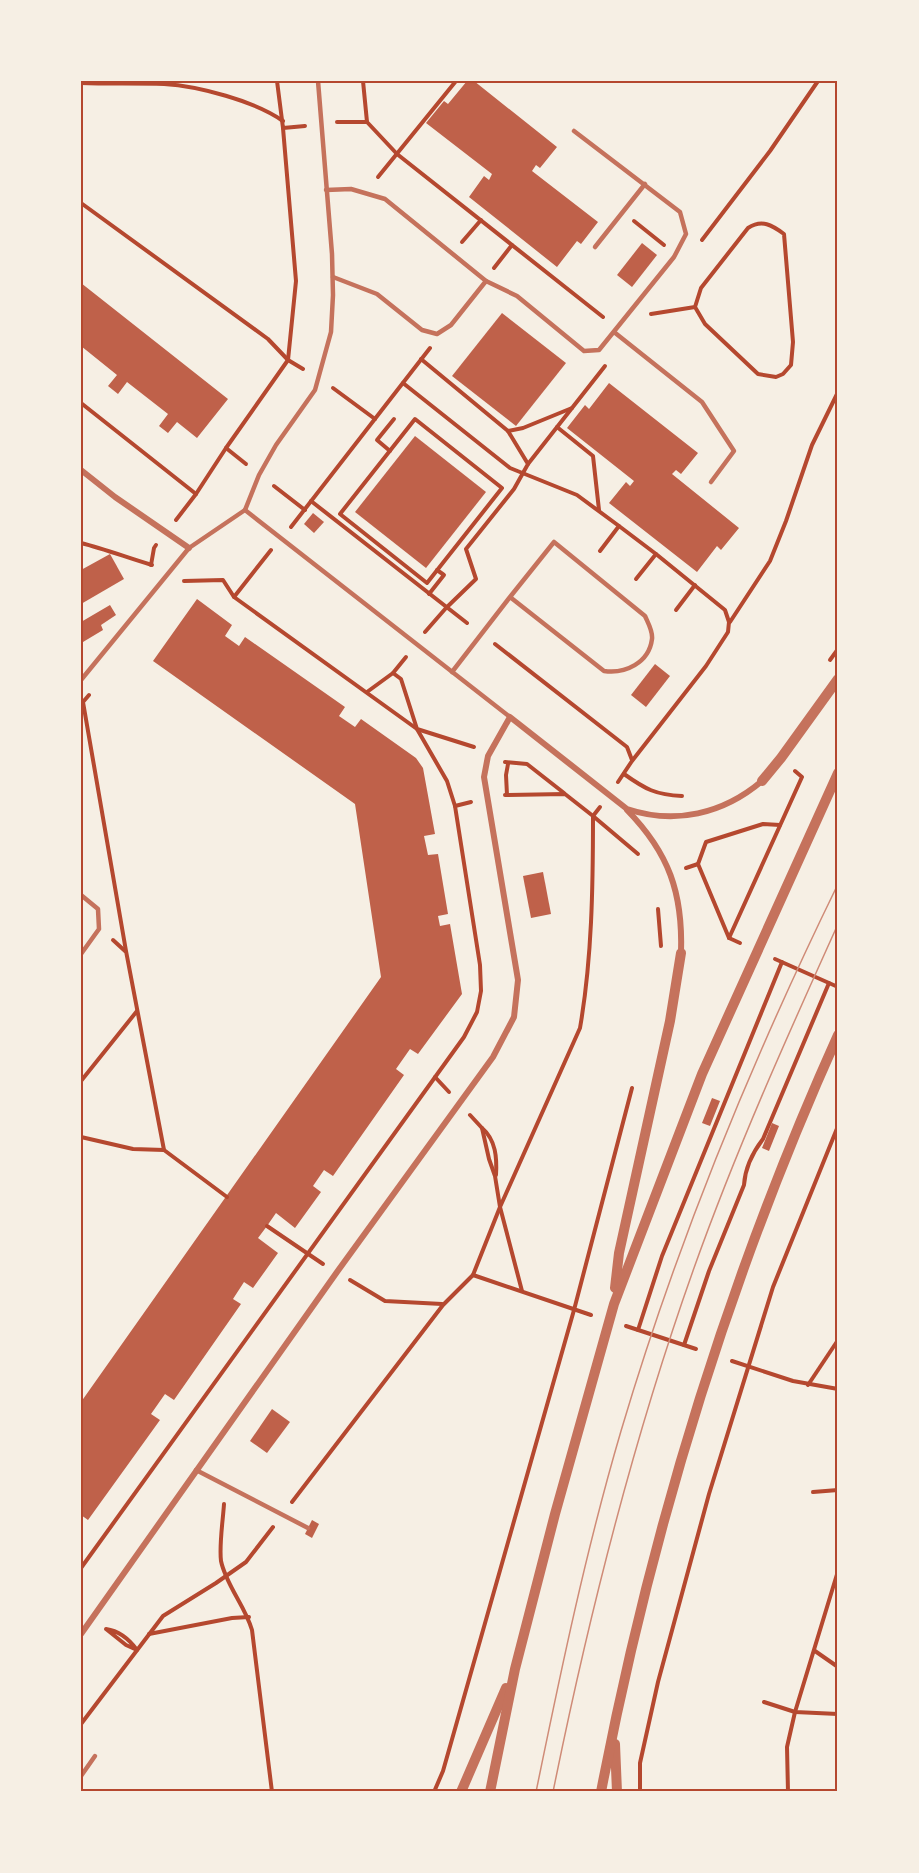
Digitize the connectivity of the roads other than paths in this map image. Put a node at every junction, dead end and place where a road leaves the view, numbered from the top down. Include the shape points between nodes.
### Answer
1 (318, 81) edge
2 (574, 131) dead end
3 (645, 184) junction
4 (326, 190) junction
5 (595, 248) dead end
6 (333, 277) junction
7 (486, 281) junction
8 (614, 332) junction
9 (81, 470) edge
10 (711, 482) dead end
11 (244, 510) junction
12 (189, 548) junction
13 (510, 597) junction
14 (452, 672) junction
15 (838, 679) edge
16 (81, 680) edge
17 (510, 717) junction
18 (838, 773) edge
19 (762, 781) joint
20 (627, 809) junction
21 (81, 895) edge
22 (681, 953) joint
23 (81, 954) edge
24 (838, 1035) edge
25 (614, 1304) junction
26 (196, 1470) junction
27 (308, 1528) dead end
28 (81, 1634) edge
29 (514, 1669) junction
30 (614, 1727) junction
31 (95, 1756) dead end
32 (81, 1776) edge
33 (461, 1792) edge
34 (490, 1792) edge
35 (601, 1792) edge
36 (617, 1792) edge

1 - 4 lane
2 - 3 lane
3 - 5 lane
3 - 8 lane via 680,212 686,234 674,257
4 - 6 lane
4 - 7 lane via 351,189 385,200
6 - 7 lane via 377,294 422,330 437,334 451,325
6 - 11 lane via 331,332 315,390 276,445
7 - 8 lane via 517,296 584,351 599,350
8 - 10 lane via 702,402 734,451
9 - 12 street
11 - 12 lane
11 - 14 lane
12 - 16 lane
13 - 13 lane via 604,671 631,669 646,654 652,640 645,616 554,542
13 - 14 lane
14 - 17 lane
15 - 19 street
17 - 20 street
17 - 26 street via 488,756 484,777 518,981 514,1017 494,1057
18 - 25 street via 702,1074
19 - 20 street via 732,803 695,815 649,815
20 - 22 street via 658,847 671,873 681,913
21 - 23 lane via 98,909 99,929
22 - 25 street via 619,1253
24 - 30 street via 774,1188 711,1364 643,1596
25 - 29 street
26 - 27 lane
26 - 28 street
29 - 33 street
29 - 34 street
30 - 35 street
30 - 36 street
31 - 32 lane

